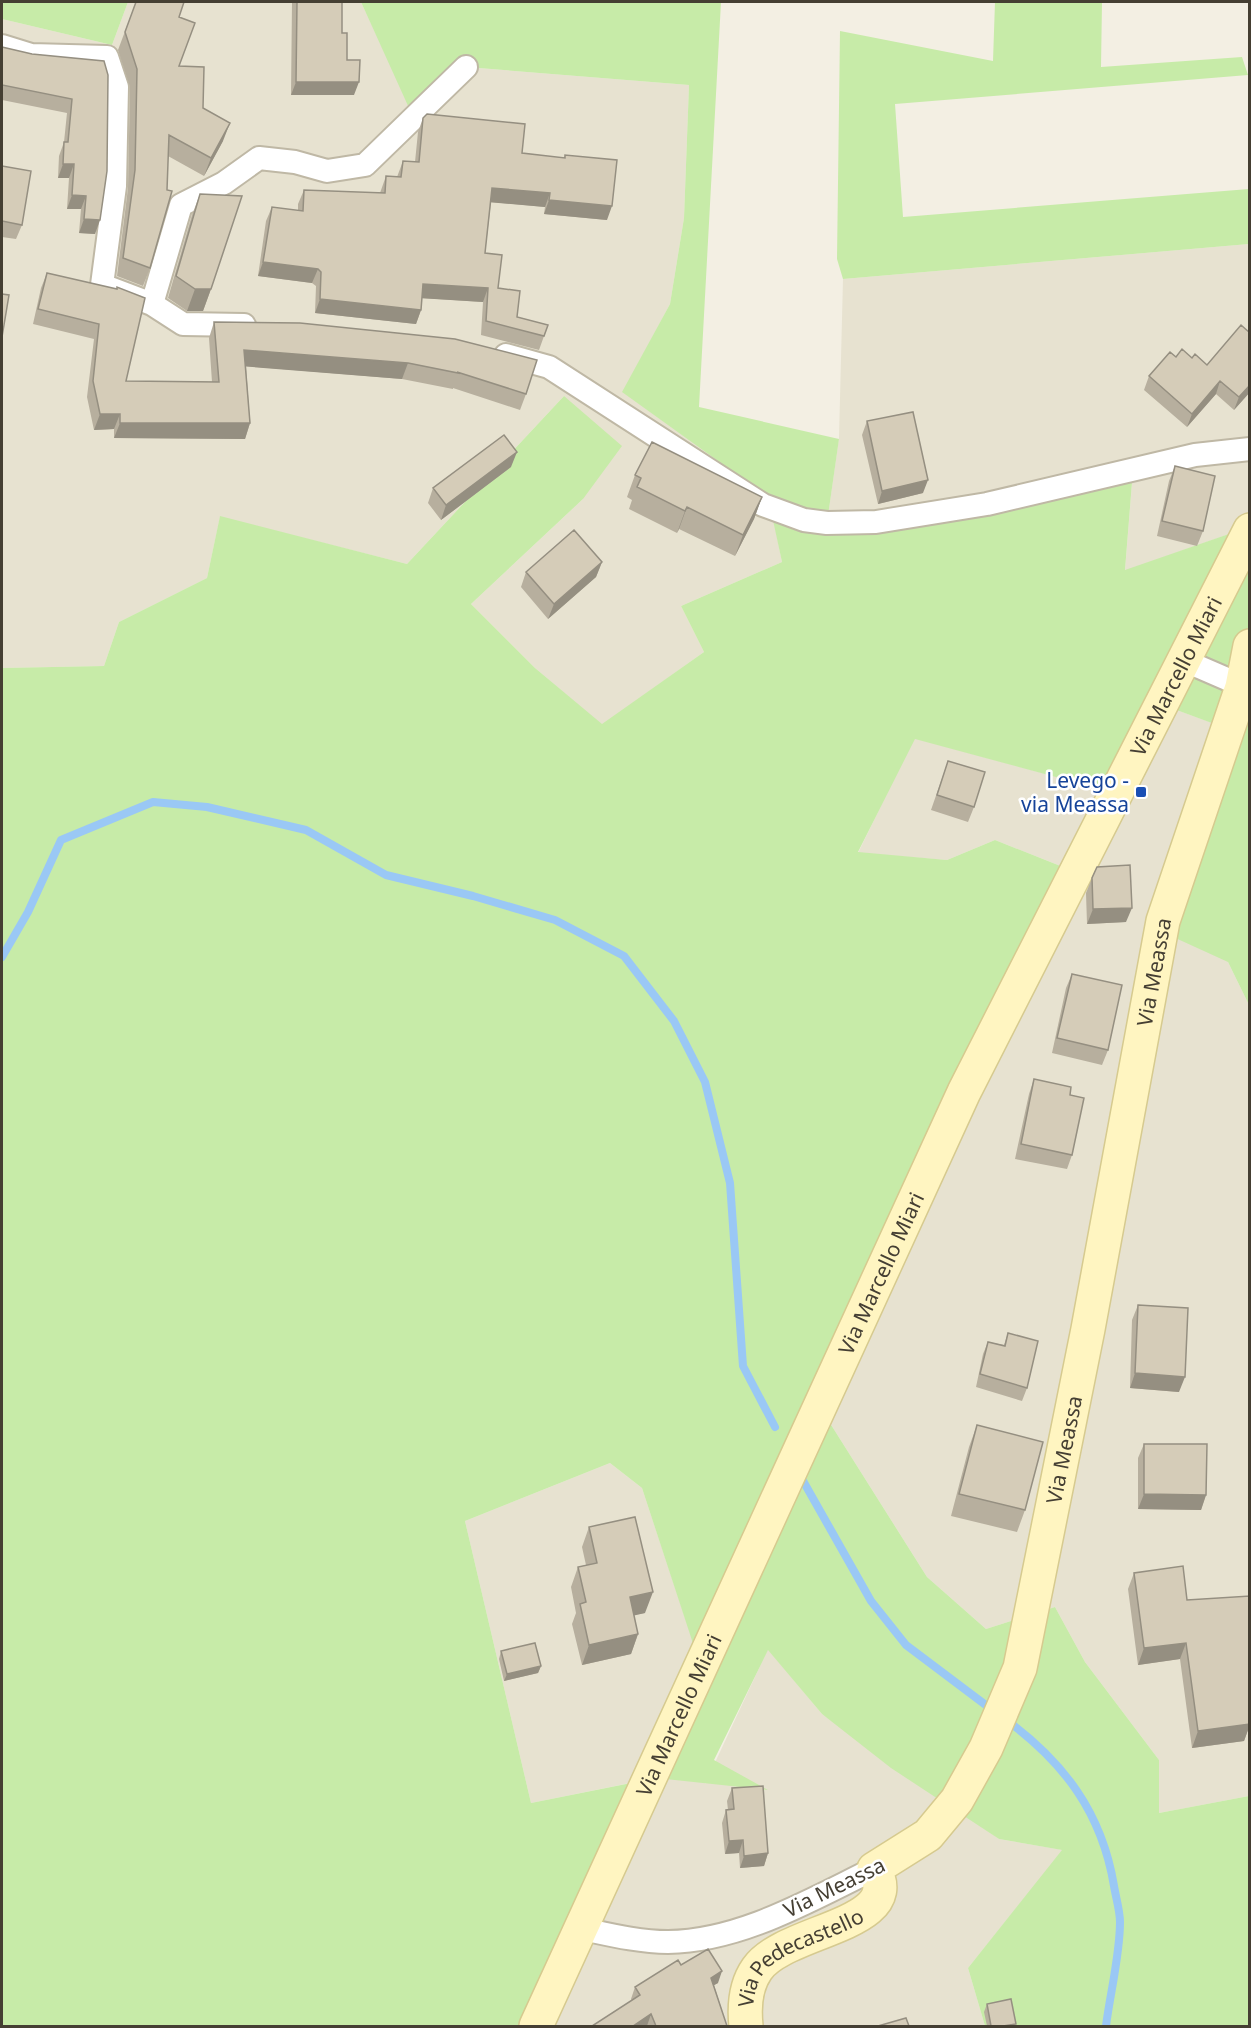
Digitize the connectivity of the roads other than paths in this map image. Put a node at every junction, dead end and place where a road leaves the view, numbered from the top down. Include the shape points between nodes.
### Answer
1 (2, 46) edge
2 (466, 67) dead end
3 (152, 304) junction
4 (261, 325) edge
5 (484, 350) edge
6 (1250, 449) edge
7 (1250, 530) edge
8 (1250, 646) edge
9 (1183, 660) junction
10 (1246, 688) edge
11 (874, 1869) junction
12 (583, 1929) junction
13 (536, 2026) edge
14 (746, 2026) edge

1 - 3 street via 32,54 107,57 117,87 115,186 102,285
2 - 3 street via 365,165 327,171 259,158 224,183 181,205
3 - 4 street via 183,324
5 - 6 street via 549,367 763,505 804,520 827,523 876,522 976,506 1195,455
7 - 9 main road, Via Marcello Miari
8 - 10 main road, Via Meassa
9 - 10 street
9 - 12 main road, Via Marcello Miari via 964,1092
10 - 11 main road, Via Meassa via 1163,921 1089,1329 1020,1668 986,1748 957,1800 928,1835
11 - 12 street, Via Meassa via 791,1909 703,1939 668,1942
11 - 14 main road, Via Pedecastello via 880,1887 874,1905 858,1918 788,1944 758,1967 750,1981
12 - 13 main road, Via Marcello Miari

